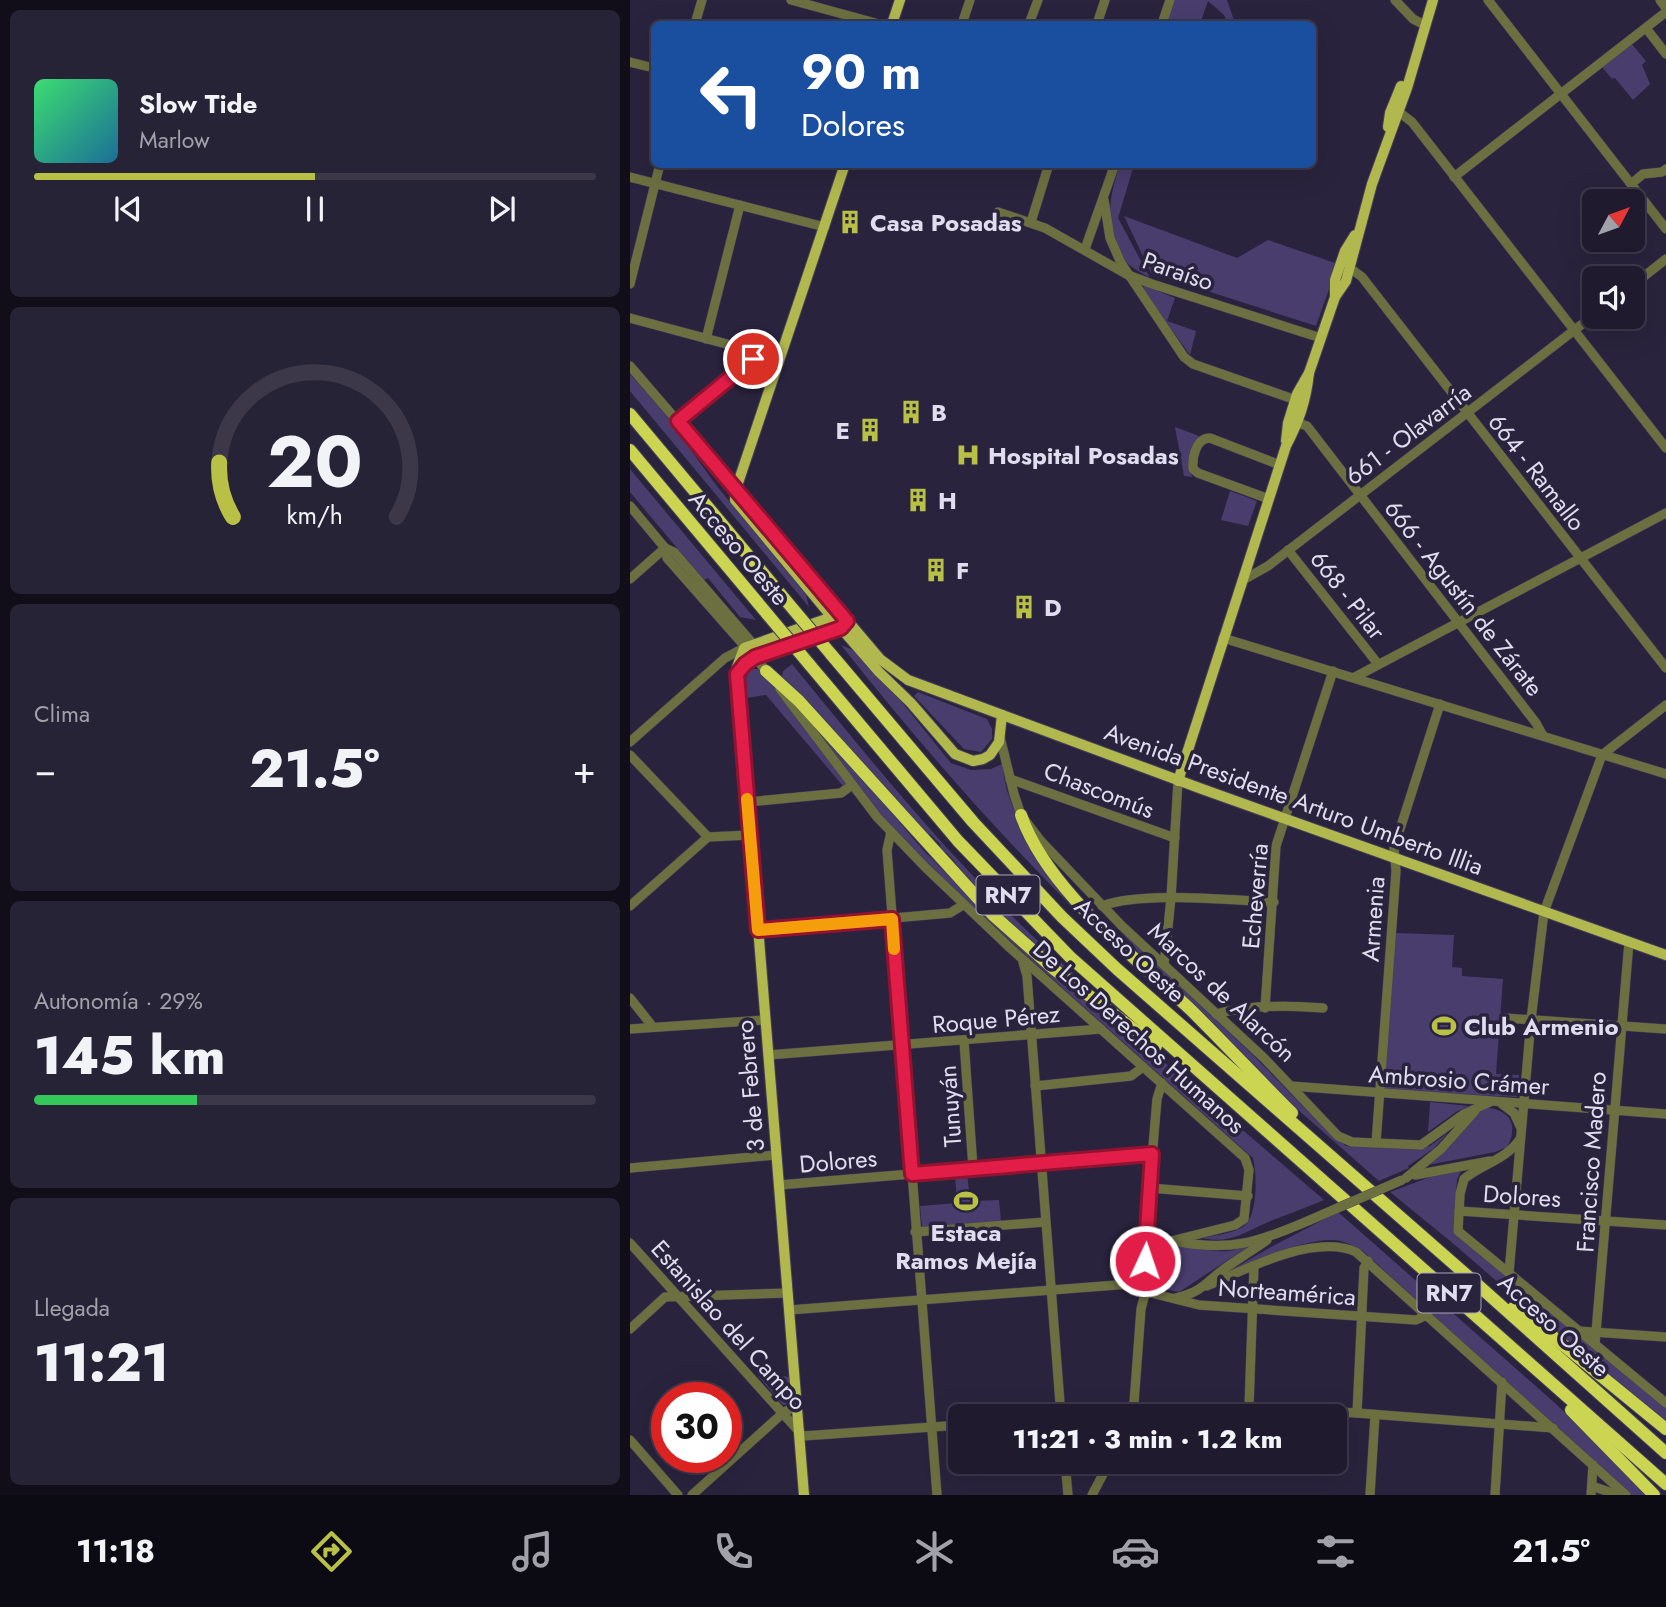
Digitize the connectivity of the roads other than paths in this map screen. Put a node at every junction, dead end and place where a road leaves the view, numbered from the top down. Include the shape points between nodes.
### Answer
1 (702, 0) edge
2 (791, 0) edge
3 (900, 0) edge
4 (970, 0) edge
5 (1038, 0) edge
6 (1105, 0) edge
7 (1170, 0) edge
8 (1395, 0) edge
9 (1433, 0) edge
10 (1488, 0) edge
11 (1660, 0) edge
12 (1666, 10) edge
13 (696, 21) edge
14 (868, 21) edge
15 (893, 21) edge
16 (963, 21) edge
17 (1030, 21) edge
18 (1098, 21) edge
19 (1163, 21) edge
20 (1425, 25) junction
21 (1646, 28) junction
22 (1666, 54) edge
23 (630, 62) edge
24 (651, 67) edge
25 (1411, 68) junction
26 (1562, 94) junction
27 (1399, 112) junction
28 (1387, 141) junction
29 (659, 168) edge
30 (844, 168) edge
31 (1048, 168) edge
32 (1114, 168) edge
33 (1666, 169) edge
34 (630, 177) edge
35 (1454, 177) junction
36 (655, 183) junction
37 (1631, 184) junction
38 (1104, 200) junction
39 (740, 205) junction
40 (998, 212) dead end
41 (1031, 222) junction
42 (825, 227) junction
43 (1666, 229) edge
44 (1358, 230) junction
45 (1085, 250) junction
46 (1666, 259) edge
47 (1350, 268) junction
48 (1128, 275) junction
49 (1645, 276) edge
50 (630, 284) edge
51 (1335, 297) junction
52 (630, 318) edge
53 (1582, 325) edge
54 (1574, 331) junction
55 (1321, 338) junction
56 (706, 339) junction
57 (757, 353) junction
58 (779, 358) junction
59 (630, 366) edge
60 (1309, 373) junction
61 (1296, 400) junction
62 (1467, 413) junction
63 (630, 414) edge
64 (678, 421) junction
65 (1298, 423) junction
66 (1286, 446) junction
67 (1666, 448) edge
68 (630, 450) edge
69 (1280, 465) junction
70 (736, 489) junction
71 (1360, 495) junction
72 (1269, 499) junction
73 (630, 506) edge
74 (1666, 513) edge
75 (665, 548) junction
76 (1288, 550) junction
77 (1580, 558) junction
78 (630, 579) edge
79 (1243, 580) junction
80 (841, 621) junction
81 (1459, 622) junction
82 (1223, 638) junction
83 (748, 646) junction
84 (755, 657) junction
85 (1378, 664) junction
86 (1666, 668) edge
87 (766, 671) junction
88 (1333, 671) junction
89 (737, 674) junction
90 (1355, 677) junction
91 (1440, 704) junction
92 (1666, 705) edge
93 (1002, 715) junction
94 (1544, 736) junction
95 (1000, 737) junction
96 (630, 743) edge
97 (630, 755) edge
98 (1602, 755) junction
99 (1666, 774) edge
100 (1010, 779) junction
101 (1178, 780) junction
102 (852, 785) junction
103 (748, 803) junction
104 (1021, 815) junction
105 (1284, 818) junction
106 (891, 832) junction
107 (750, 835) junction
108 (708, 836) junction
109 (1175, 838) junction
110 (1394, 858) junction
111 (1171, 898) junction
112 (1274, 902) junction
113 (963, 905) junction
114 (630, 906) edge
115 (1102, 906) junction
116 (1544, 912) junction
117 (892, 919) junction
118 (758, 930) junction
119 (1629, 942) junction
120 (1666, 955) edge
121 (1023, 960) junction
122 (1164, 965) junction
123 (630, 998) edge
124 (1265, 1008) junction
125 (1323, 1008) dead end
126 (1216, 1014) junction
127 (1505, 1018) dead end
128 (765, 1020) junction
129 (1531, 1020) junction
130 (1621, 1025) junction
131 (653, 1027) junction
132 (630, 1029) edge
133 (1101, 1029) junction
134 (1666, 1029) edge
135 (1031, 1035) junction
136 (964, 1041) junction
137 (902, 1046) junction
138 (768, 1055) junction
139 (1143, 1067) junction
140 (1162, 1083) junction
141 (1035, 1086) junction
142 (1291, 1086) junction
143 (1380, 1094) junction
144 (1232, 1102) junction
145 (1495, 1102) junction
146 (1524, 1104) junction
147 (1478, 1109) junction
148 (1614, 1111) junction
149 (1666, 1114) edge
150 (1521, 1133) junction
151 (1376, 1143) junction
152 (1152, 1154) junction
153 (776, 1155) junction
154 (1499, 1160) junction
155 (1041, 1164) junction
156 (630, 1168) edge
157 (973, 1168) junction
158 (912, 1174) junction
159 (1404, 1179) junction
160 (1358, 1181) junction
161 (779, 1185) junction
162 (1150, 1188) junction
163 (1248, 1196) junction
164 (1459, 1211) junction
165 (1514, 1216) junction
166 (1606, 1221) junction
167 (1045, 1222) junction
168 (1666, 1225) edge
169 (915, 1232) junction
170 (1273, 1236) junction
171 (1171, 1240) junction
172 (630, 1243) edge
173 (1145, 1261) junction
174 (1368, 1261) junction
175 (1254, 1266) junction
176 (1509, 1273) junction
177 (1145, 1286) junction
178 (1207, 1286) junction
179 (1479, 1286) junction
180 (1051, 1291) junction
181 (788, 1293) junction
182 (679, 1297) junction
183 (1175, 1298) junction
184 (922, 1301) junction
185 (1253, 1309) junction
186 (789, 1310) junction
187 (1427, 1315) junction
188 (1363, 1316) junction
189 (630, 1329) edge
190 (1578, 1331) junction
191 (1597, 1332) junction
192 (1666, 1337) edge
193 (1595, 1344) junction
194 (1534, 1368) junction
195 (1502, 1382) junction
196 (1666, 1403) edge
197 (1060, 1404) edge
198 (1135, 1404) edge
199 (1249, 1404) edge
200 (797, 1405) junction
201 (1347, 1412) edge
202 (783, 1413) junction
203 (1357, 1413) junction
204 (1375, 1415) junction
205 (1500, 1424) junction
206 (948, 1426) edge
207 (932, 1427) junction
208 (1553, 1428) junction
209 (1666, 1429) edge
210 (799, 1433) junction
211 (630, 1440) edge
212 (1666, 1453) edge
213 (1593, 1465) junction
214 (1066, 1474) edge
215 (1103, 1474) edge
216 (1666, 1484) edge
217 (1591, 1490) edge
218 (1370, 1494) edge
219 (678, 1495) edge
220 (692, 1495) edge
221 (804, 1495) edge
222 (937, 1495) edge
223 (1068, 1495) edge
224 (1092, 1495) edge
225 (1495, 1495) edge
226 (1618, 1495) edge
227 (1626, 1495) edge
228 (1654, 1495) edge

1 - 13 street
2 - 14 street
3 - 15 main road
4 - 16 street
5 - 17 street
6 - 18 street
7 - 19 street
8 - 20 street
9 - 20 main road
10 - 26 street
11 - 12 street
12 - 21 street
20 - 25 main road
21 - 22 street
21 - 26 street
23 - 24 street
25 - 27 main road
25 - 28 main road via 1390,113
26 - 35 street
26 - 37 street
27 - 28 main road
27 - 35 street
28 - 44 main road
29 - 36 street
30 - 42 main road
31 - 41 street
32 - 38 street
33 - 37 street via 1643,174
34 - 36 street
35 - 54 street
36 - 39 street
36 - 50 street
37 - 43 street
38 - 45 street
38 - 48 street via 1110,237
39 - 42 street
39 - 56 street
40 - 41 street, Paraíso
41 - 45 street, Paraíso
42 - 58 main road
44 - 47 main road
44 - 51 main road via 1335,280
45 - 48 street, Paraíso
46 - 49 street
47 - 51 main road
47 - 62 street, 664 - Ramallo via 1362,277
48 - 55 street, Paraíso
48 - 61 street via 1184,357
51 - 55 main road
52 - 56 street
53 - 54 street, 661 - Olavarría
54 - 62 street, 661 - Olavarría
54 - 67 street
55 - 60 main road
56 - 57 street
57 - 58 street
57 - 64 street
58 - 70 main road
59 - 64 street
60 - 61 main road
60 - 65 main road
61 - 66 main road
62 - 71 street, 661 - Olavarría
62 - 77 street, 664 - Ramallo
63 - 160 highway, Acceso Oeste / RN7, bridge via 973,822 1062,917
64 - 70 street
65 - 66 main road
65 - 71 street, 666 - Agustín de Zárate via 1307,426
66 - 69 main road
68 - 144 highway, Acceso Oeste / RN7, bridge via 958,841 1030,918
69 - 72 main road
69 - 72 street via 1210,438 1200,441 1194,458 1193,469 1198,473
70 - 80 main road
70 - 80 main road via 738,506
71 - 76 street, 661 - Olavarría
71 - 81 street, 666 - Agustín de Zárate
72 - 79 main road
73 - 75 street, De Los Derechos Humanos
74 - 77 street
75 - 78 street
75 - 83 street, De Los Derechos Humanos via 667,558
76 - 79 street, 661 - Olavarría
76 - 85 street, 668 - Pilar
77 - 81 street
77 - 86 street, 664 - Ramallo
79 - 82 main road
80 - 83 main road
80 - 84 main road
80 - 93 main road, Avenida Presidente Arturo Umberto Illia via 908,680
80 - 95 main road via 957,755 983,760 995,750
81 - 85 street
81 - 94 street, 666 - Agustín de Zárate
82 - 88 street
82 - 101 main road
83 - 84 street, De Los Derechos Humanos
83 - 89 main road, 3 de Febrero via 738,660
83 - 96 street via 725,658
84 - 87 street, De Los Derechos Humanos
84 - 89 main road
85 - 90 street
87 - 102 street, De Los Derechos Humanos
87 - 144 highway via 799,701 1009,930 1055,970
88 - 90 street
88 - 105 street, Echeverría
89 - 103 main road, 3 de Febrero
90 - 91 street
91 - 94 street
91 - 110 street, Armenia
92 - 98 street
93 - 95 main road, Marcos de Alarcón
93 - 101 main road, Avenida Presidente Arturo Umberto Illia
94 - 98 street
95 - 100 street, Marcos de Alarcón
97 - 108 street
98 - 99 street
98 - 116 street
100 - 104 street, Marcos de Alarcón
100 - 109 street, Chascomús
101 - 105 main road, Avenida Presidente Arturo Umberto Illia
101 - 109 street
102 - 103 street via 841,793
102 - 106 street, De Los Derechos Humanos
103 - 107 main road, 3 de Febrero
104 - 115 street, Marcos de Alarcón
104 - 160 highway via 1041,857 1087,910
105 - 110 main road, Avenida Presidente Arturo Umberto Illia
105 - 112 street, Echeverría via 1276,846
106 - 113 street, De Los Derechos Humanos
106 - 117 street via 887,850
107 - 108 street
107 - 118 main road, 3 de Febrero
108 - 114 street
109 - 111 street
110 - 116 main road, Avenida Presidente Arturo Umberto Illia
110 - 143 street, Armenia
111 - 112 street
111 - 115 street
111 - 122 street
112 - 124 street, Echeverría
113 - 117 street via 950,913
113 - 121 street, De Los Derechos Humanos
115 - 122 street, Marcos de Alarcón
116 - 119 main road, Avenida Presidente Arturo Umberto Illia
116 - 129 street
117 - 118 street
117 - 137 street
118 - 128 main road, 3 de Febrero
119 - 120 main road, Avenida Presidente Arturo Umberto Illia
119 - 130 street, Francisco Madero
121 - 133 street, De Los Derechos Humanos
121 - 135 street
122 - 126 street, Marcos de Alarcón
123 - 131 street
124 - 125 street
124 - 126 street
126 - 142 street, Marcos de Alarcón
127 - 129 street
128 - 131 street
128 - 138 main road, 3 de Febrero
129 - 130 street
129 - 146 street
130 - 134 street
130 - 148 street, Francisco Madero
131 - 132 street
133 - 135 street, Roque Pérez
133 - 139 street, De Los Derechos Humanos
135 - 136 street, Roque Pérez
135 - 141 street
136 - 137 street, Roque Pérez
136 - 157 street, Tunuyán
137 - 138 street, Roque Pérez
137 - 158 street
138 - 153 main road, 3 de Febrero
139 - 140 street, De Los Derechos Humanos
139 - 141 street via 1131,1076
140 - 152 street
140 - 163 street, De Los Derechos Humanos via 1245,1158
141 - 155 street
142 - 143 street, Ambrosio Crámer
142 - 151 street, Marcos de Alarcón via 1338,1136
143 - 145 street, Ambrosio Crámer
143 - 151 street, Armenia
144 - 194 highway, Acceso Oeste / RN7
145 - 146 street, Ambrosio Crámer
145 - 147 street, Marcos de Alarcón
145 - 150 street via 1514,1113
146 - 148 street, Ambrosio Crámer
146 - 150 street
147 - 151 street, Marcos de Alarcón via 1421,1145
147 - 159 street via 1441,1149
148 - 149 street, Ambrosio Crámer
148 - 166 street, Francisco Madero
150 - 154 street via 1513,1149
150 - 165 street
152 - 155 street, Dolores
152 - 162 street
153 - 156 street
153 - 161 main road, 3 de Febrero
154 - 159 street
154 - 164 street via 1464,1179
155 - 157 street, Dolores
155 - 167 street
157 - 158 street, Dolores
158 - 161 street, Dolores
158 - 169 street
159 - 170 street, bridge
160 - 179 highway, Acceso Oeste / RN7
161 - 181 main road, 3 de Febrero
162 - 163 street
162 - 173 street
163 - 171 street, De Los Derechos Humanos via 1241,1222
164 - 165 street, Dolores
164 - 176 street via 1462,1236
165 - 166 street, Dolores
165 - 176 street
166 - 168 street, Dolores
166 - 191 street, Francisco Madero
167 - 169 street
167 - 180 street
169 - 184 street
170 - 171 street via 1220,1247
170 - 178 street
171 - 173 street, De Los Derechos Humanos
172 - 182 street, Estanislao del Campo
173 - 177 street
174 - 175 street via 1350,1249 1318,1247
174 - 187 street
174 - 188 street
175 - 178 street
175 - 185 street
176 - 190 street
177 - 180 street, Norteamérica
177 - 183 street, Norteamérica via 1152,1294
177 - 198 street
178 - 183 street
179 - 209 highway via 1535,1322
179 - 212 highway, Acceso Oeste / RN7
180 - 184 street, Norteamérica
180 - 197 street
181 - 182 street
181 - 186 main road, 3 de Febrero
182 - 189 street via 665,1297
182 - 202 street, Estanislao del Campo
183 - 185 street, Norteamérica via 1199,1305
184 - 186 street, Norteamérica
184 - 207 street
185 - 188 street, Norteamérica
185 - 199 street
186 - 200 main road, 3 de Febrero
187 - 188 street, Norteamérica via 1416,1320
187 - 195 street
188 - 203 street
190 - 191 street
190 - 193 street
191 - 192 street
191 - 193 street, Francisco Madero
193 - 196 street
194 - 216 highway, Acceso Oeste / RN7
194 - 228 highway
195 - 205 street
195 - 208 street
200 - 202 street
200 - 210 main road, 3 de Febrero
201 - 203 street
202 - 210 street, Estanislao del Campo
202 - 220 street
203 - 204 street
204 - 205 street
204 - 218 street
205 - 208 street
205 - 225 street
206 - 207 street
207 - 210 street via 807,1437
207 - 222 street
208 - 213 street
210 - 221 main road, 3 de Febrero
211 - 219 street
213 - 217 street
213 - 227 street
214 - 223 street
215 - 224 street
217 - 226 street

